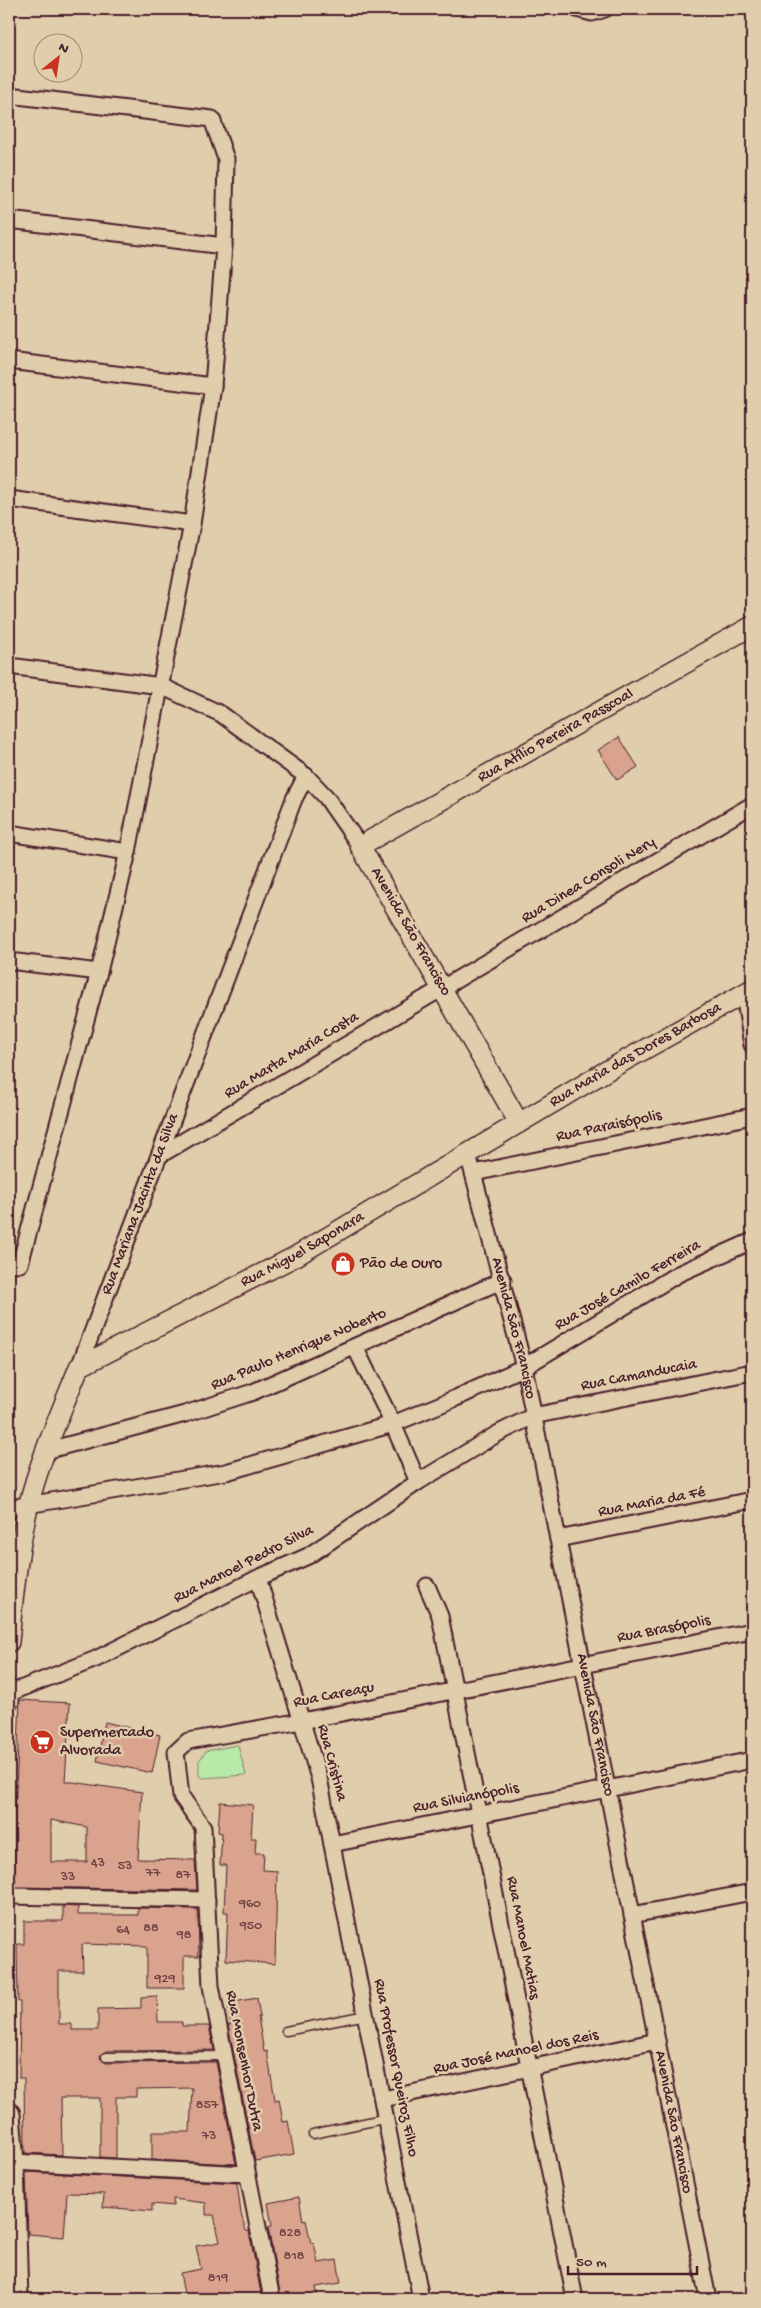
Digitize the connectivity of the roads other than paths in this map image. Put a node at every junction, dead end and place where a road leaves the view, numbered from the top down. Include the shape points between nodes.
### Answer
1 (577, 9) edge
2 (602, 10) edge
3 (9, 96) edge
4 (9, 220) edge
5 (224, 246) junction
6 (9, 361) edge
7 (213, 386) junction
8 (9, 500) edge
9 (192, 524) junction
10 (752, 626) edge
11 (9, 666) edge
12 (161, 686) junction
13 (306, 776) junction
14 (752, 804) edge
15 (9, 834) edge
16 (360, 846) junction
17 (128, 852) junction
18 (9, 961) edge
19 (99, 972) junction
20 (443, 988) junction
21 (748, 992) edge
22 (752, 1045) edge
23 (752, 1116) edge
24 (519, 1123) junction
25 (468, 1154) junction
26 (160, 1155) junction
27 (474, 1173) junction
28 (752, 1241) edge
29 (9, 1263) edge
30 (502, 1280) junction
31 (355, 1347) junction
32 (79, 1367) junction
33 (524, 1367) junction
34 (752, 1372) edge
35 (534, 1416) junction
36 (393, 1424) junction
37 (45, 1450) junction
38 (418, 1482) junction
39 (752, 1500) edge
40 (29, 1503) junction
41 (9, 1508) edge
42 (558, 1539) junction
43 (258, 1578) junction
44 (427, 1586) dead end
45 (752, 1631) edge
46 (9, 1642) edge
47 (582, 1664) junction
48 (455, 1690) junction
49 (9, 1695) edge
50 (302, 1720) junction
51 (752, 1760) edge
52 (607, 1789) junction
53 (479, 1814) junction
54 (203, 1827) joint
55 (332, 1844) junction
56 (752, 1892) edge
57 (9, 1896) edge
58 (207, 1900) junction
59 (632, 1915) junction
60 (366, 2015) junction
61 (286, 2031) dead end
62 (657, 2041) junction
63 (224, 2056) junction
64 (106, 2057) dead end
65 (530, 2069) junction
66 (383, 2099) junction
67 (9, 2114) edge
68 (387, 2118) junction
69 (313, 2134) dead end
70 (13, 2162) junction
71 (247, 2174) junction
72 (17, 2299) edge
73 (272, 2299) edge
74 (422, 2299) edge
75 (575, 2299) edge
76 (708, 2299) edge

1 - 2 street via 592,13
3 - 5 street via 212,119 226,159
4 - 5 street
5 - 7 street
6 - 7 street
7 - 9 street
8 - 9 street
9 - 12 street
10 - 16 street, Rua Atílio Pereira Passcoal
11 - 12 street
12 - 13 street via 221,714
12 - 17 street
13 - 16 street via 326,797
13 - 26 street, Rua Mariana Jacinta da Silva via 294,799
14 - 20 street, Rua Dinea Consoli Nery
15 - 17 street
16 - 20 street, Avenida São Francisco
17 - 19 street
18 - 19 street
19 - 29 street via 20,1264
20 - 24 street, Avenida São Francisco
20 - 26 street, Rua Marta Maria Costa
21 - 22 street
21 - 24 street, Rua Maria das Dores Barbosa
23 - 27 street, Rua Paraisópolis
24 - 25 street, Rua Miguel Saponara
25 - 27 street, Avenida São Francisco
25 - 32 street, Rua Miguel Saponara via 296,1256
26 - 32 street, Rua Mariana Jacinta da Silva
27 - 30 street, Avenida São Francisco
28 - 33 street, Rua José Camilo Ferreira via 678,1274
30 - 31 street, Rua Paulo Henrique Noberto
30 - 33 street, Avenida São Francisco
31 - 36 street
31 - 37 street, Rua Paulo Henrique Noberto via 253,1392 185,1414
32 - 37 street, Rua Mariana Jacinta da Silva
33 - 35 street, Avenida São Francisco
33 - 36 street, Rua José Camilo Ferreira
34 - 35 street, Rua Camanducaia
35 - 38 street, Rua Manoel Pedro Silva via 497,1434
35 - 42 street, Avenida São Francisco
36 - 38 street
36 - 40 street, Rua José Camilo Ferreira via 226,1472
37 - 40 street, Rua Mariana Jacinta da Silva
38 - 43 street, Rua Manoel Pedro Silva via 308,1556
39 - 42 street, Rua Maria da Fé
40 - 41 street, Rua José Camilo Ferreira
40 - 46 street, Rua Mariana Jacinta da Silva via 14,1589
42 - 47 street, Avenida São Francisco
43 - 49 street, Rua Manoel Pedro Silva via 96,1658
43 - 50 street, Rua Cristina
44 - 48 street, Rua Manoel Matias via 440,1616
45 - 47 street, Rua Brasópolis
47 - 48 street, Rua Careaçu
47 - 52 street, Avenida São Francisco
48 - 50 street, Rua Careaçu
48 - 53 street, Rua Manoel Matias
50 - 54 street, Rua Careaçu via 188,1741 176,1752 181,1796
50 - 55 street, Rua Cristina via 319,1778
51 - 52 street, Rua Silvianópolis
52 - 53 street, Rua Silvianópolis
52 - 59 street, Avenida São Francisco
53 - 55 street, Rua Silvianópolis
53 - 65 street, Rua Manoel Matias
54 - 58 street, Rua Monsenhor Dutra
55 - 60 street, Rua Professor Queiroz Filho
56 - 59 street
57 - 58 street
58 - 63 street, Rua Monsenhor Dutra via 209,1972
59 - 62 street, Avenida São Francisco
60 - 61 lane
60 - 66 street, Rua Professor Queiroz Filho
62 - 65 street, Rua José Manoel dos Reis
62 - 76 street, Avenida São Francisco
63 - 64 lane
63 - 71 street, Rua Monsenhor Dutra
65 - 66 street, Rua José Manoel dos Reis
65 - 75 street, Rua Manoel Matias
66 - 68 street, Rua Professor Queiroz Filho
67 - 70 main road
68 - 69 lane
68 - 74 street, Rua Professor Queiroz Filho
70 - 71 street
70 - 72 main road
71 - 73 street, Rua Monsenhor Dutra

